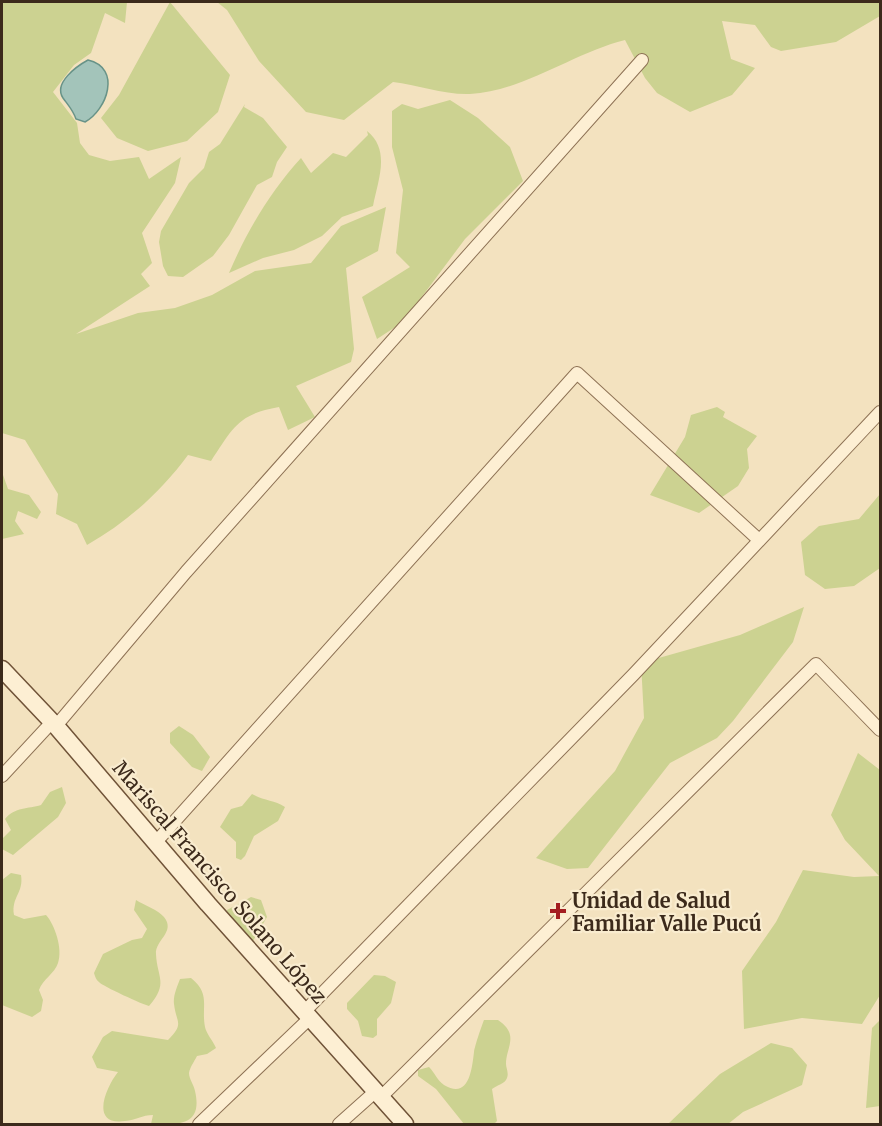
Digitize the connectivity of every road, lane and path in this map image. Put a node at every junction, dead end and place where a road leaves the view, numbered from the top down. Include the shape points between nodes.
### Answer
1 (642, 60) dead end
2 (880, 412) edge
3 (759, 540) junction
4 (2, 669) edge
5 (54, 724) junction
6 (880, 730) edge
7 (2, 776) edge
8 (156, 842) junction
9 (308, 1014) junction
10 (378, 1094) junction
11 (200, 1125) edge
12 (339, 1125) edge
13 (405, 1125) edge

1 - 5 street
2 - 3 street
3 - 8 street via 577,373
3 - 9 street
4 - 5 main road, Mariscal Francisco Solano López
5 - 7 street
5 - 8 main road, Mariscal Francisco Solano López
6 - 10 street via 816,664
8 - 9 main road, Mariscal Francisco Solano López
9 - 10 main road, Mariscal Francisco Solano López
9 - 11 street
10 - 12 street
10 - 13 main road, Mariscal Francisco Solano López

